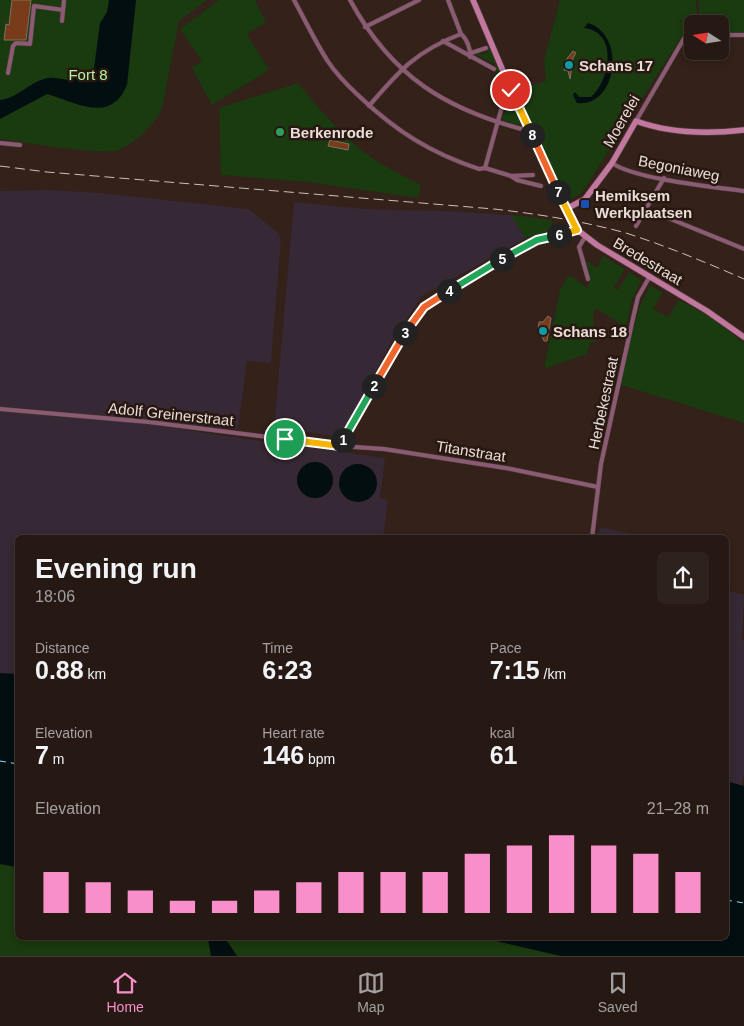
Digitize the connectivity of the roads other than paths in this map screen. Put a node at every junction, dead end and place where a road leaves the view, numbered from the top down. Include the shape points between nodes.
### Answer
1 (35, 0) edge
2 (64, 0) edge
3 (294, 0) edge
4 (350, 0) edge
5 (419, 0) edge
6 (448, 0) edge
7 (473, 0) edge
8 (34, 6) junction
9 (63, 10) junction
10 (62, 21) dead end
11 (365, 27) junction
12 (461, 34) junction
13 (729, 35) edge
14 (744, 35) edge
15 (684, 38) edge
16 (443, 41) junction
17 (486, 48) dead end
18 (470, 55) junction
19 (401, 69) junction
20 (494, 69) dead end
21 (8, 73) dead end
22 (506, 92) dead end
23 (370, 106) junction
24 (636, 121) junction
25 (499, 123) junction
26 (744, 130) edge
27 (530, 131) junction
28 (0, 143) edge
29 (20, 145) dead end
30 (612, 163) junction
31 (484, 168) junction
32 (533, 174) dead end
33 (511, 176) junction
34 (664, 178) junction
35 (541, 186) dead end
36 (744, 191) edge
37 (566, 209) junction
38 (646, 209) junction
39 (636, 226) dead end
40 (577, 230) junction
41 (585, 236) junction
42 (744, 249) edge
43 (650, 276) junction
44 (588, 279) dead end
45 (707, 311) junction
46 (744, 332) edge
47 (744, 337) edge
48 (0, 409) edge
49 (340, 446) junction
50 (598, 487) junction
51 (592, 535) edge

1 - 8 street
2 - 9 street
3 - 23 street via 327,61
4 - 11 street
5 - 11 street
6 - 12 street
7 - 27 main road
8 - 9 street
8 - 21 street via 30,44 16,43 13,46
9 - 10 street
11 - 19 street
12 - 16 street
12 - 18 street
13 - 14 street
15 - 24 street, Moerelei
16 - 18 street
16 - 19 street
17 - 18 street
18 - 20 street
19 - 23 street
19 - 25 street via 446,101
22 - 25 street
23 - 31 street via 415,141 448,158
24 - 26 main road via 693,132
24 - 30 main road, Moerelei
25 - 27 street
25 - 31 street
27 - 37 main road
28 - 29 street
30 - 34 street, Begoniaweg via 619,168
30 - 37 main road, Moerelei via 585,199
31 - 33 street
32 - 33 street
33 - 35 street
34 - 36 street, Begoniaweg
34 - 38 street
37 - 40 main road
38 - 39 street
38 - 42 street
40 - 41 main road, Bredestraat
40 - 49 street via 537,240 513,252 424,307 404,334
41 - 43 main road, Bredestraat
41 - 44 street via 579,244
43 - 45 main road, Bredestraat
43 - 50 street, Herbekestraat via 636,305
45 - 46 main road, Bredestraat
45 - 47 main road, Bredestraat
48 - 49 street, Adolf Greinerstraat via 150,422
49 - 50 street, Titanstraat via 464,461
50 - 51 street, Herbekestraat

